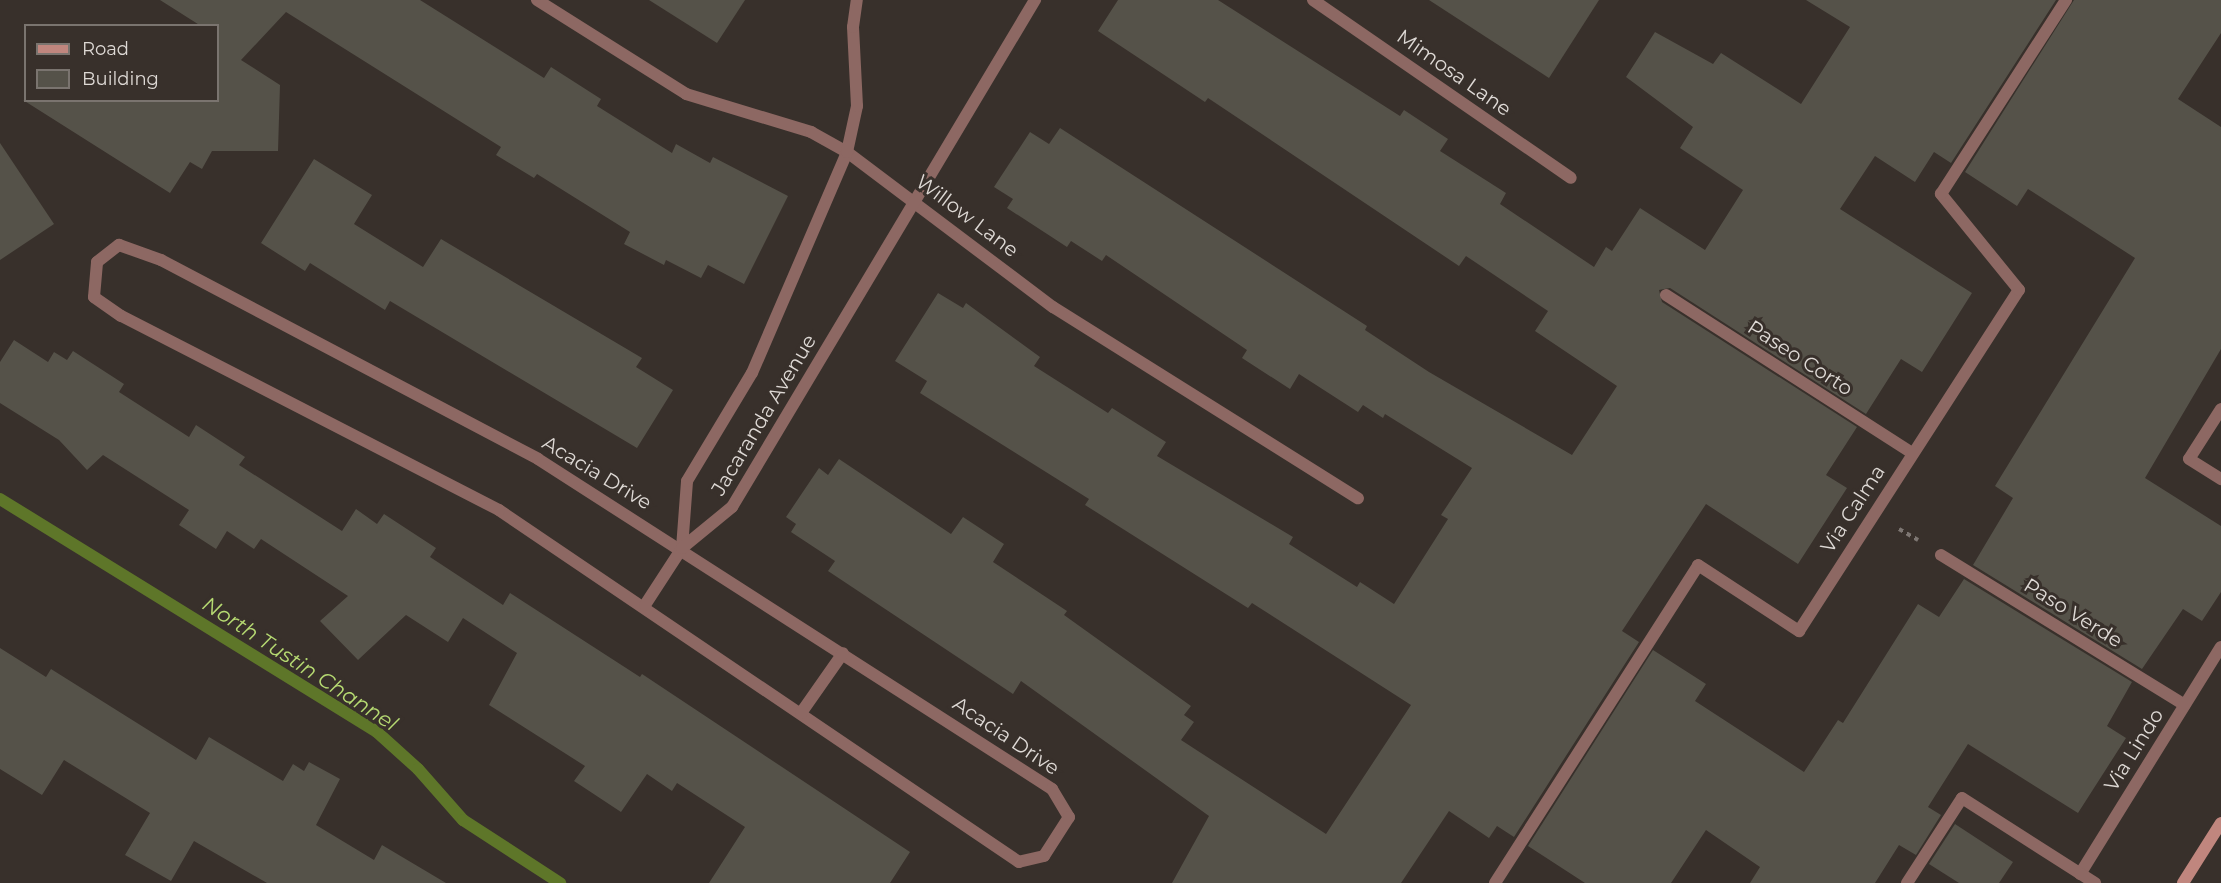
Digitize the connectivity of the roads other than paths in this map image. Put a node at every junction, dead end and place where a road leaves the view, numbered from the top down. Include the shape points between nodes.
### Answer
1 (537, 0) edge
2 (857, 0) edge
3 (1035, 0) edge
4 (1314, 0) edge
5 (2066, 0) edge
6 (847, 152) junction
7 (1572, 178) dead end
8 (915, 200) junction
9 (1666, 295) dead end
10 (2221, 409) edge
11 (1912, 453) junction
12 (2221, 479) edge
13 (1358, 498) dead end
14 (682, 548) junction
15 (1941, 555) road end
16 (645, 605) junction
17 (2221, 647) edge
18 (843, 653) junction
19 (2185, 705) junction
20 (801, 712) junction
21 (2221, 824) edge
22 (2080, 874) junction
23 (1495, 883) edge
24 (1907, 883) edge
25 (2095, 883) edge
26 (2183, 883) edge

1 - 6 street, Willow Lane via 686,94 811,132
2 - 6 street, Jacaranda Avenue via 853,27 857,106
3 - 8 street, Jacaranda Avenue
4 - 7 street, Mimosa Lane
5 - 11 street, Via Calma via 1941,194 2019,290
6 - 8 street, Willow Lane
6 - 14 street, Jacaranda Avenue via 752,373 687,481
8 - 13 street, Willow Lane via 1053,307
8 - 14 street, Jacaranda Avenue via 732,507
9 - 11 street, Paseo Corto
10 - 12 street via 2189,459
11 - 23 street, Via Calma via 1799,631 1698,565
14 - 16 street
14 - 16 street, Acacia Drive via 538,459 160,260 119,245 97,262 94,297 121,316 499,510
14 - 18 street, Acacia Drive
15 - 19 street, Paso Verde
16 - 20 street, Acacia Drive
17 - 19 street, Via Lindo
18 - 20 street
18 - 20 street, Acacia Drive via 1052,789 1070,817 1044,856 1019,862
19 - 22 street, Via Lindo
21 - 26 street
22 - 24 street via 1962,798
22 - 25 street

